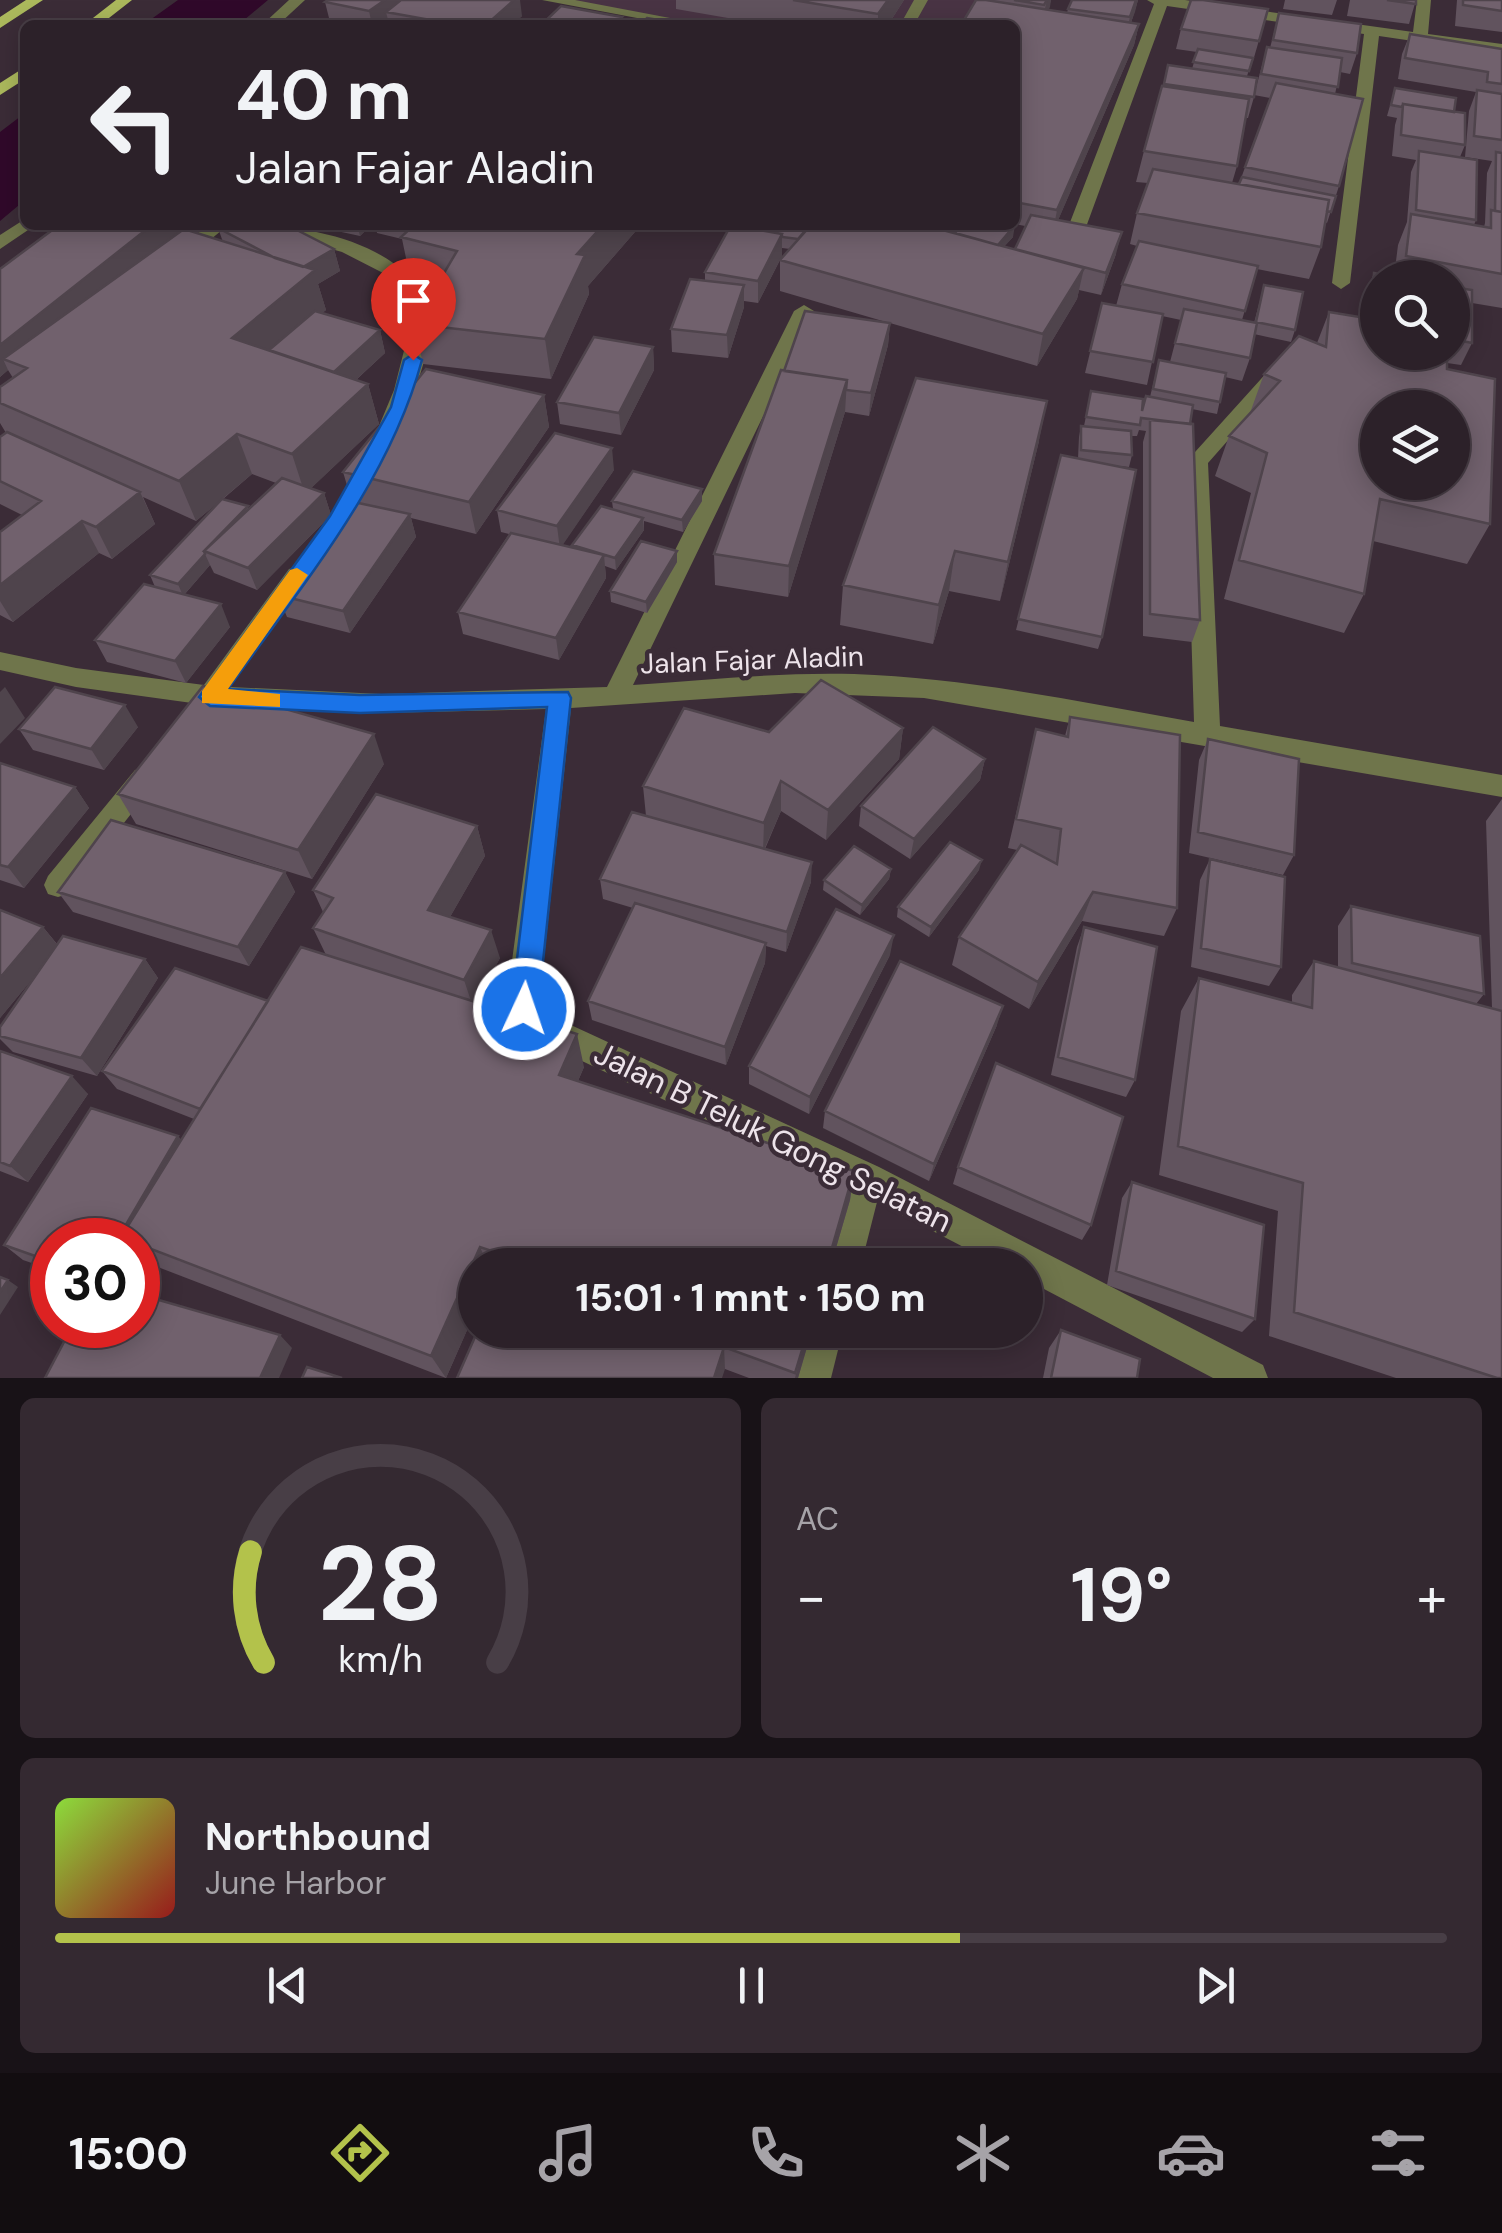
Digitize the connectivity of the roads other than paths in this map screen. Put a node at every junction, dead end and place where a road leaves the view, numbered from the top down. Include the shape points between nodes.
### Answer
1 (36, 0) edge
2 (126, 0) edge
3 (298, 0) edge
4 (549, 0) edge
5 (1154, 0) edge
6 (1424, 0) edge
7 (1162, 1) edge
8 (1232, 5) edge
9 (98, 20) edge
10 (275, 20) edge
11 (670, 20) edge
12 (0, 24) edge
13 (1372, 31) junction
14 (1420, 38) junction
15 (1502, 49) edge
16 (20, 228) edge
17 (214, 230) edge
18 (274, 230) edge
19 (1073, 238) edge
20 (0, 244) edge
21 (157, 274) edge
22 (1342, 284) dead end
23 (804, 311) edge
24 (1290, 358) edge
25 (382, 439) edge
26 (316, 550) edge
27 (0, 661) edge
28 (614, 696) junction
29 (210, 697) junction
30 (560, 698) junction
31 (186, 726) edge
32 (1208, 734) junction
33 (163, 754) edge
34 (1502, 786) edge
35 (58, 885) edge
36 (867, 1179) junction
37 (849, 1248) edge
38 (822, 1348) edge
39 (814, 1378) edge
40 (1250, 1378) edge

1 - 12 main road
2 - 9 main road
3 - 10 street
4 - 11 street
5 - 7 street
6 - 14 street
7 - 8 street
7 - 19 street
8 - 13 street
13 - 14 street
13 - 22 street
14 - 15 street
16 - 20 street
17 - 21 street
18 - 25 street via 387,266 420,306 400,407
23 - 28 street
24 - 32 street via 1198,462
26 - 29 street
27 - 29 street, Jalan Fajar Aladin via 82,681
28 - 30 street, Jalan Fajar Aladin
28 - 32 street, Jalan Fajar Aladin via 696,686 856,684 973,694
29 - 30 street, Jalan Fajar Aladin via 360,704
29 - 31 street
30 - 36 street, Jalan B Teluk Gong Selatan via 524,1009 536,1024
32 - 34 street, Jalan Fajar Aladin
33 - 35 street
36 - 37 street
36 - 40 street, Jalan B Teluk Gong Selatan
38 - 39 street

